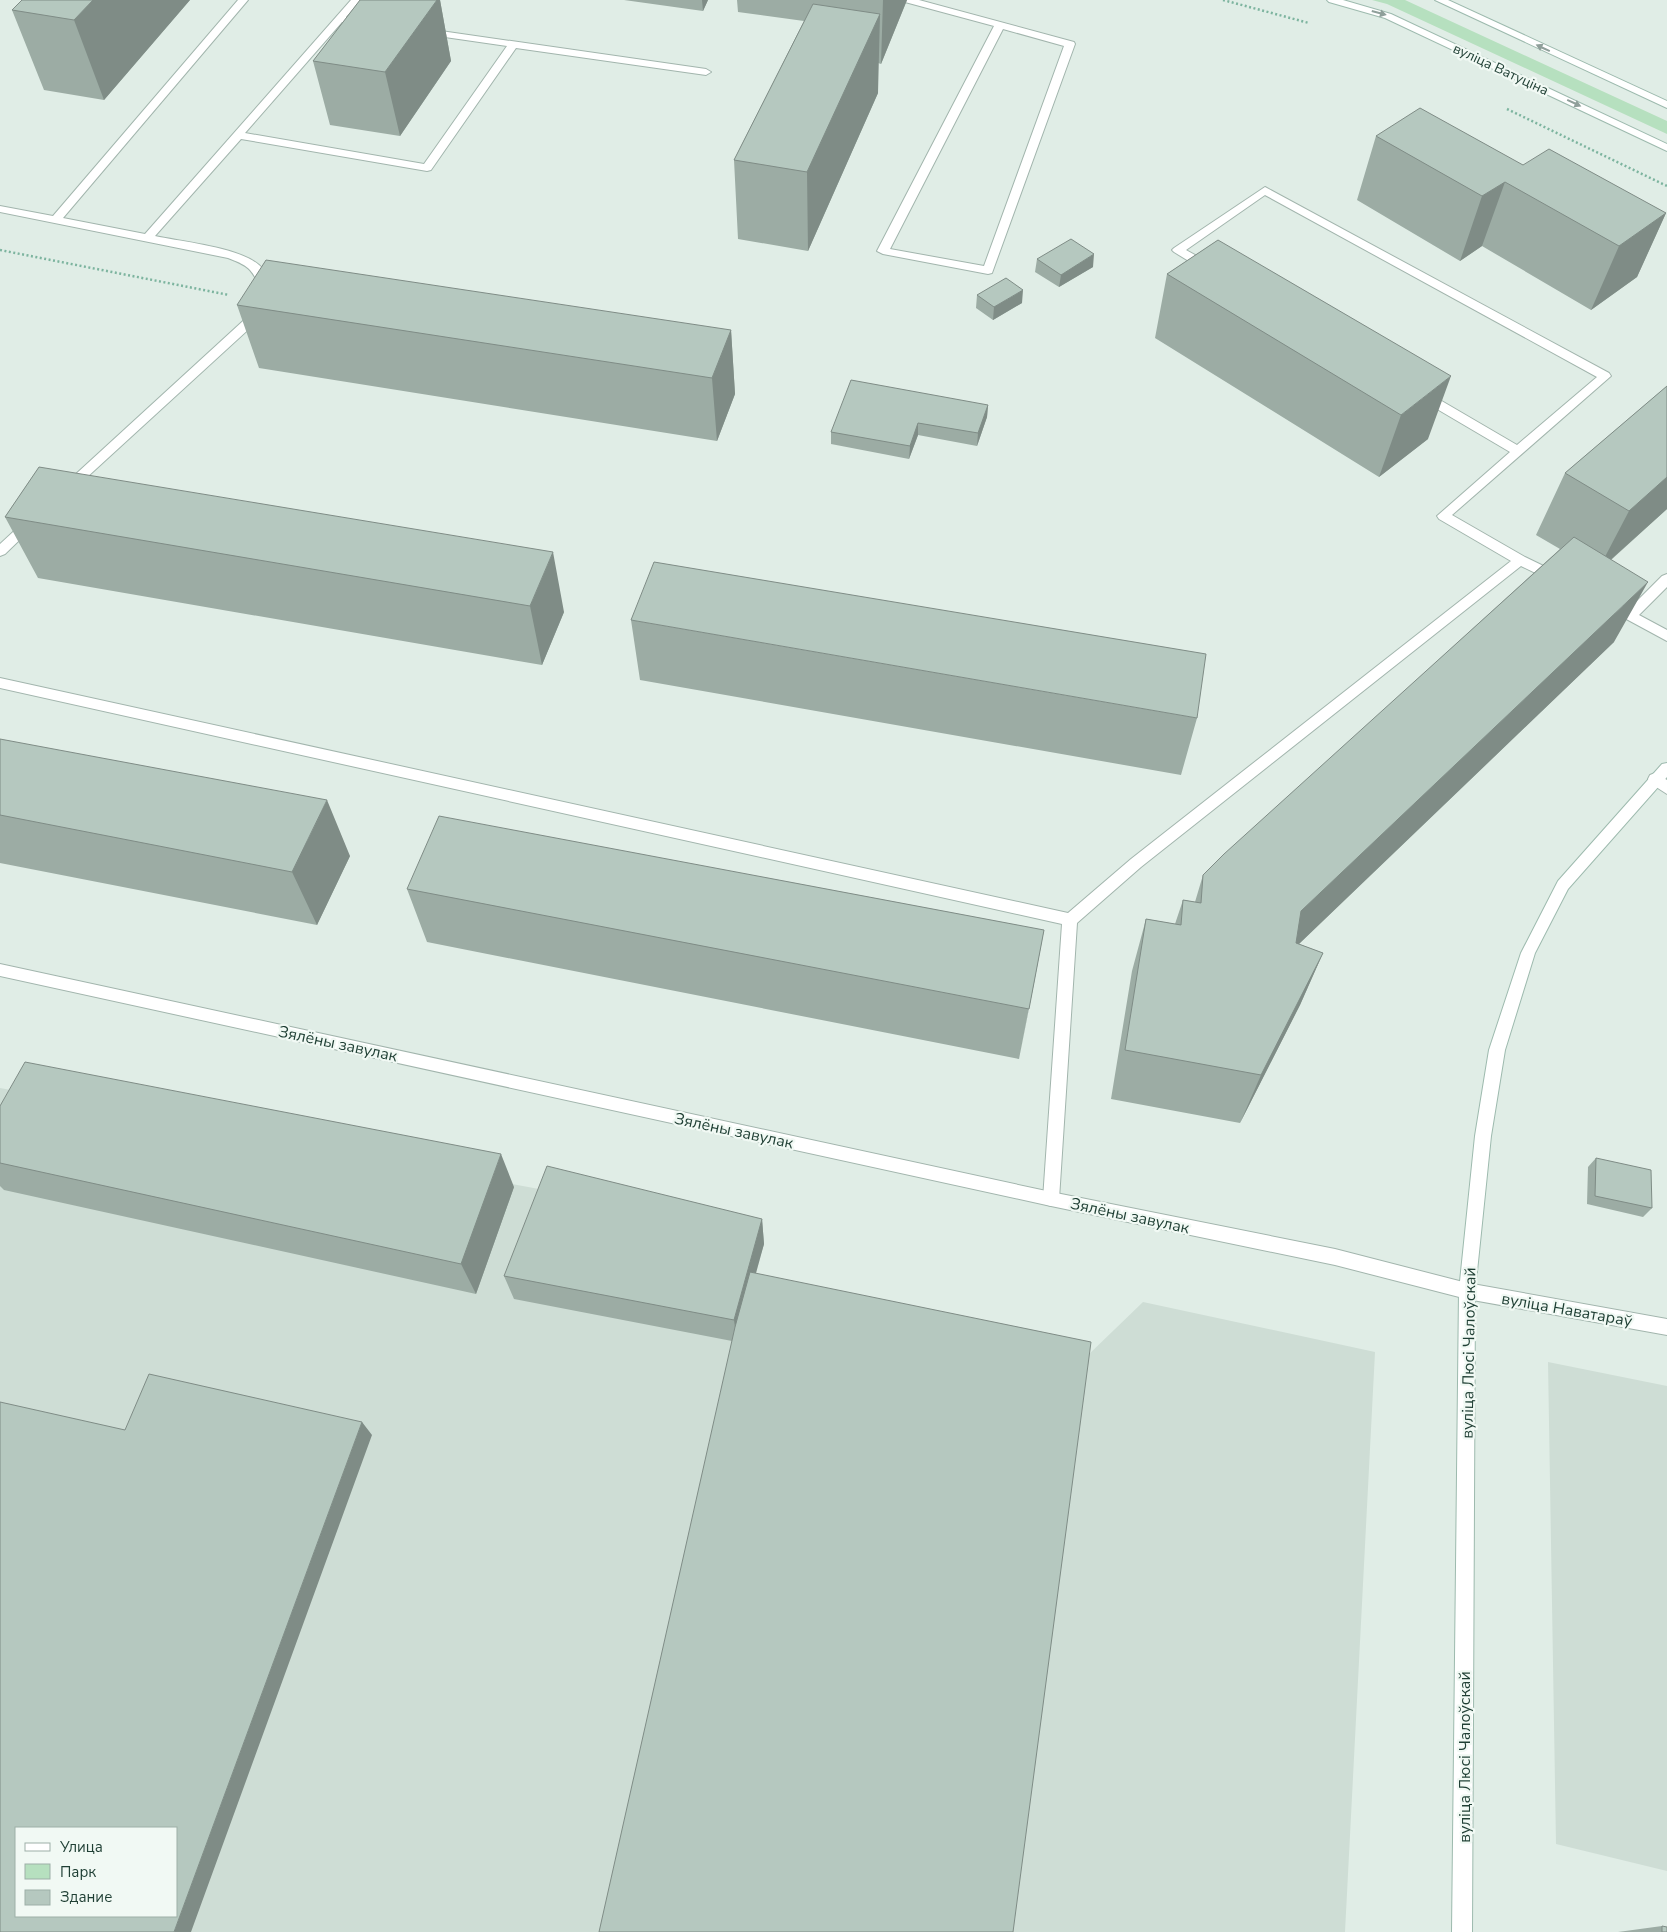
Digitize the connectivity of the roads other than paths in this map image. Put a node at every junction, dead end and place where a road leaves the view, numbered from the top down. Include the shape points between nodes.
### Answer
1 (243, 0) edge
2 (356, 0) edge
3 (908, 0) edge
4 (1332, 0) edge
5 (1440, 0) edge
6 (339, 19) junction
7 (378, 25) edge
8 (1000, 25) junction
9 (417, 30) edge
10 (514, 44) junction
11 (706, 72) dead end
12 (1667, 105) edge
13 (238, 135) junction
14 (1667, 148) edge
15 (0, 209) edge
16 (56, 220) junction
17 (148, 238) junction
18 (1220, 275) edge
19 (1416, 391) edge
20 (1518, 451) junction
21 (58, 497) edge
22 (37, 517) edge
23 (0, 551) edge
24 (1520, 560) junction
25 (1667, 579) edge
26 (1563, 581) edge
27 (1597, 598) edge
28 (1631, 615) junction
29 (1667, 636) edge
30 (0, 683) edge
31 (1663, 779) edge
32 (1070, 920) junction
33 (0, 970) edge
34 (1051, 1199) junction
35 (1467, 1291) junction
36 (1667, 1327) edge
37 (1462, 1932) edge

1 - 16 street
2 - 6 street
3 - 8 street
4 -> 14 street, вуліца Ватуціна via 1388,16
12 -> 5 street
6 - 7 street
6 - 13 street
8 - 8 street via 1070,44 988,270 883,252
9 - 10 street
10 - 11 street
10 - 13 street via 426,168
13 - 17 street
15 - 16 street
16 - 17 street
17 - 21 street via 232,255 250,263 263,275 268,290 267,302 256,317
18 - 20 street via 1178,250 1266,190 1605,376
19 - 20 street
20 - 24 street via 1443,516
22 - 23 street
24 - 26 street
24 - 32 street via 1144,857
25 - 28 street
27 - 28 street
28 - 29 street
30 - 32 street
31 - 35 street, вуліца Люсі Чалоўскай via 1562,885 1528,952 1497,1050 1483,1136
32 - 34 street
33 - 34 street, Зялёны завулак
34 - 35 street, Зялёны завулак via 1335,1257
35 - 36 street, вуліца Наватараў
35 - 37 street, вуліца Люсі Чалоўскай

